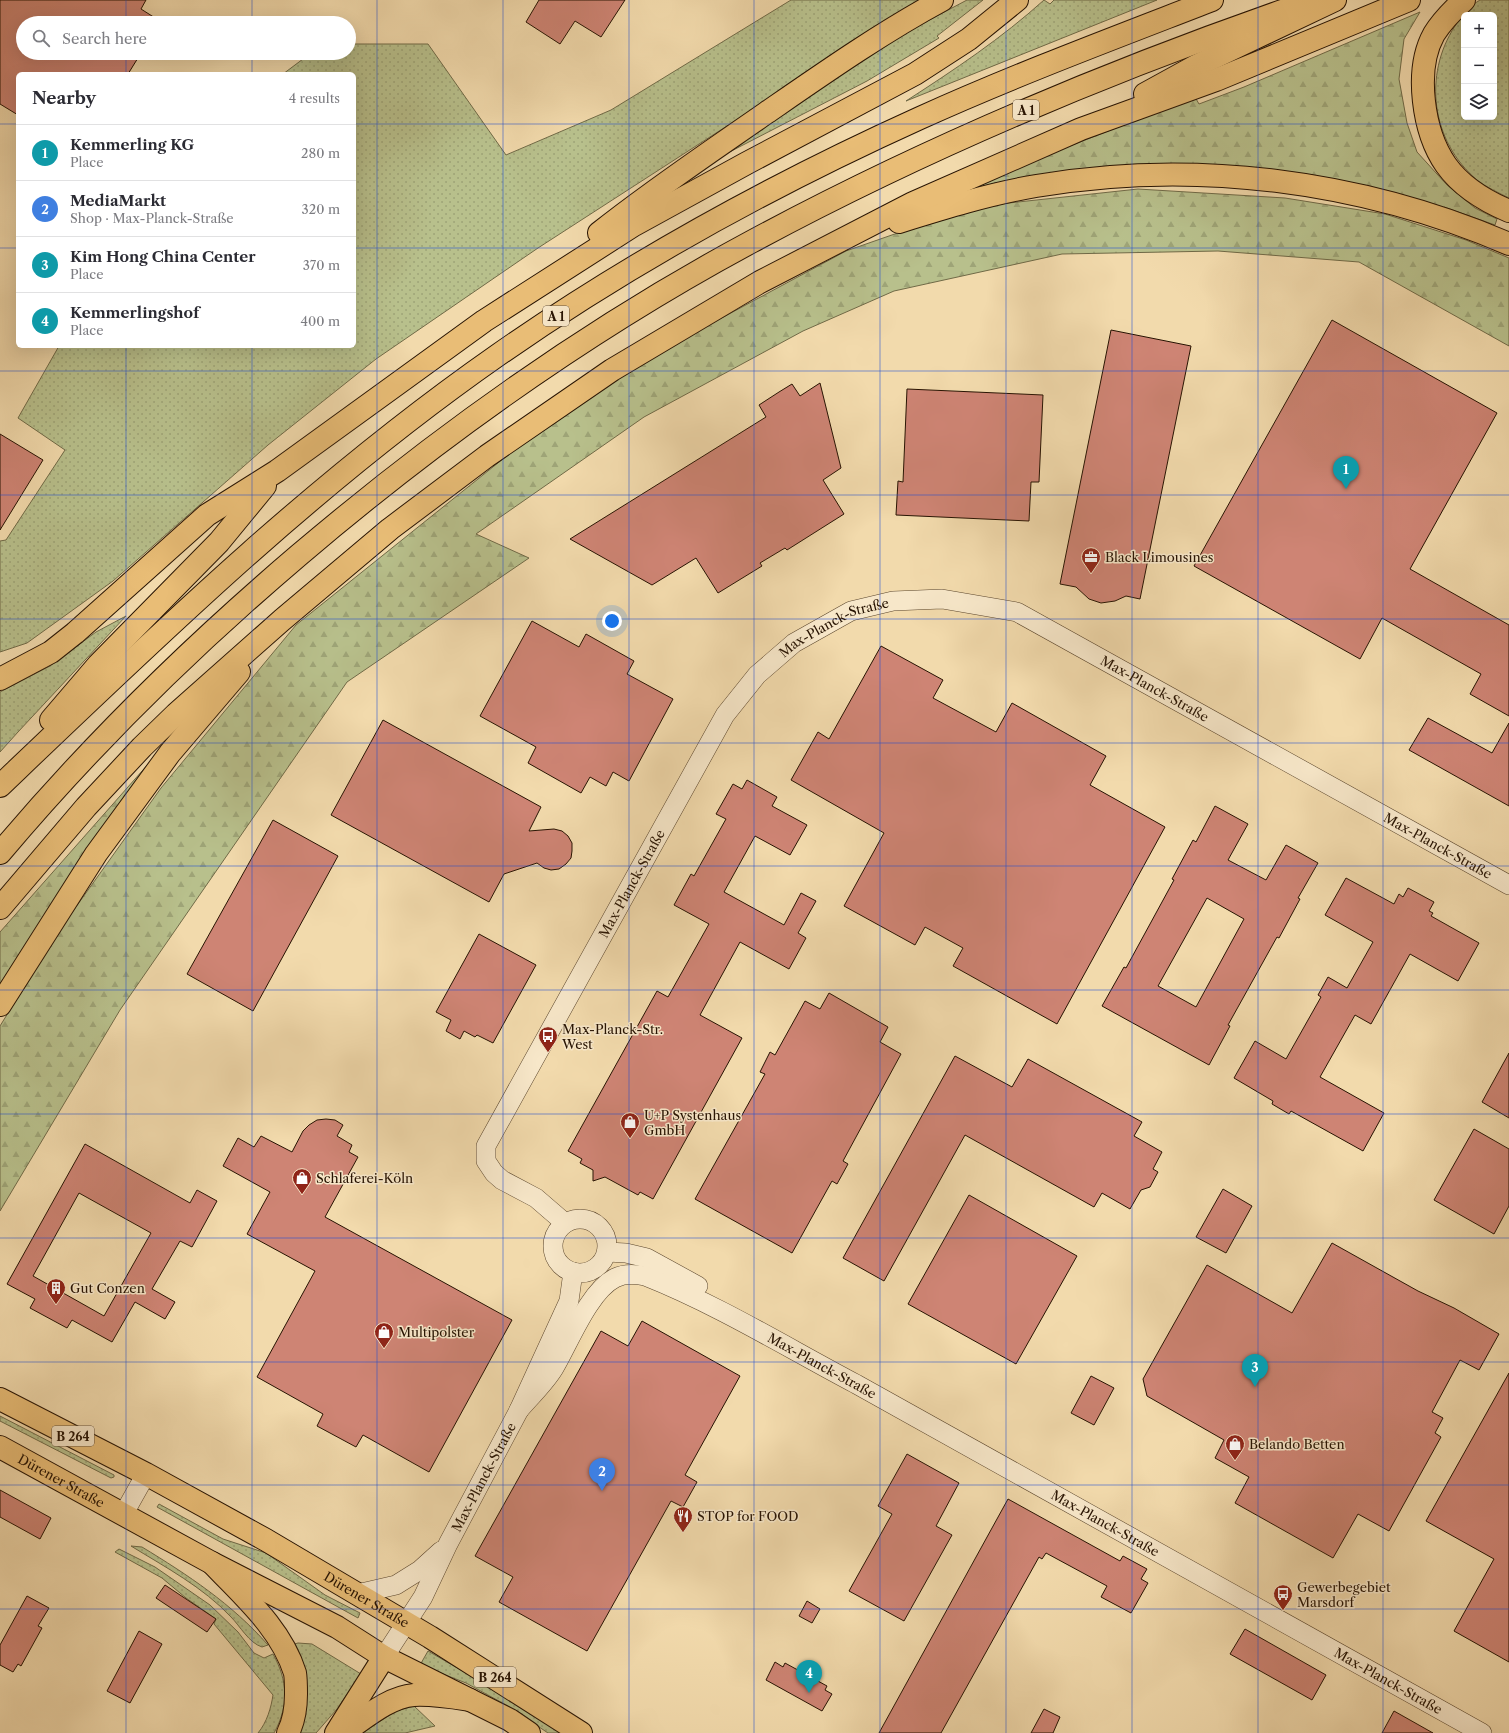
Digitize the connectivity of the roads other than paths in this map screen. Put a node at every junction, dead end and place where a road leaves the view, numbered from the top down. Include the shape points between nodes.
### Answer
1 (942, 0) edge
2 (1212, 0) edge
3 (1314, 0) edge
4 (1335, 0) edge
5 (1409, 0) edge
6 (1464, 0) edge
7 (1015, 2) edge
8 (1081, 129) junction
9 (1509, 211) edge
10 (835, 242) junction
11 (1509, 244) edge
12 (536, 287) junction
13 (277, 471) junction
14 (282, 620) junction
15 (0, 679) edge
16 (0, 783) edge
17 (0, 786) edge
18 (0, 852) edge
19 (1509, 885) edge
20 (0, 908) edge
21 (0, 1005) edge
22 (565, 1223) junction
23 (607, 1252) junction
24 (573, 1272) junction
25 (729, 1313) junction
26 (0, 1399) edge
27 (519, 1410) junction
28 (0, 1447) edge
29 (146, 1474) junction
30 (123, 1515) junction
31 (448, 1544) junction
32 (212, 1563) junction
33 (357, 1594) junction
34 (407, 1624) junction
35 (384, 1657) junction
36 (470, 1700) junction
37 (288, 1733) edge
38 (336, 1733) edge
39 (343, 1733) edge
40 (529, 1733) edge
41 (581, 1733) edge
42 (1482, 1733) edge

1 - 12 main road via 876,38 661,185 591,239
2 - 17 main road, A 1 via 1009,79 830,161 638,264 568,308 448,391 294,513 151,641
3 - 18 main road, A 1 via 1120,72 935,149 748,243 582,342 436,444 360,503 249,598 156,686 76,768
4 - 8 main road via 1196,66
5 - 8 main road via 1216,80
6 - 9 main road via 1444,20 1426,54 1423,92 1428,120 1436,147 1457,178 1482,198
7 - 12 main road via 969,39 915,74 640,222
8 - 10 main road via 920,200
10 - 11 main road via 968,201 1010,191 1104,177 1182,174 1252,178 1327,188 1403,206
10 - 14 main road via 685,324 542,416 390,529
12 - 13 main road via 466,334
13 - 15 main road via 207,515 51,652
13 - 16 main road via 219,542 98,665
14 - 20 main road via 142,747 86,807
14 - 21 main road via 170,753 96,854
19 - 22 street, Max-Planck-Straße via 1017,612 942,599 893,601 851,611 794,643 757,675 725,715 486,1146 486,1161 494,1173 536,1198
22 - 23 street via 579,1219 595,1223 607,1238
22 - 24 street via 555,1235 554,1252 559,1264
23 - 24 street via 602,1263 595,1269 588,1272
23 - 25 street, Max-Planck-Straße via 647,1258 709,1292
24 - 27 street, Max-Planck-Straße via 569,1302
25 - 27 street, Max-Planck-Straße via 645,1276 631,1273 616,1277 604,1285 592,1300 553,1369
25 - 42 street, Max-Planck-Straße via 775,1341
26 - 29 main road, Dürener Straße / B 264
27 - 31 street, Max-Planck-Straße
28 - 30 main road, Dürener Straße / B 264
29 - 30 street
29 - 33 main road, Dürener Straße / B 264
30 - 32 main road, Dürener Straße / B 264
31 - 33 street, Max-Planck-Straße via 420,1570 396,1585
31 - 34 street, Max-Planck-Straße
32 - 35 main road, Dürener Straße / B 264 via 337,1627
32 - 37 main road via 264,1617 295,1674 296,1704
33 - 34 main road, Dürener Straße / B 264
34 - 35 street, Max-Planck-Straße
34 - 41 main road, Dürener Straße / B 264
35 - 36 main road, Dürener Straße / B 264
35 - 38 main road
36 - 39 main road via 412,1695 387,1704
36 - 40 main road, Dürener Straße / B 264 via 510,1720

